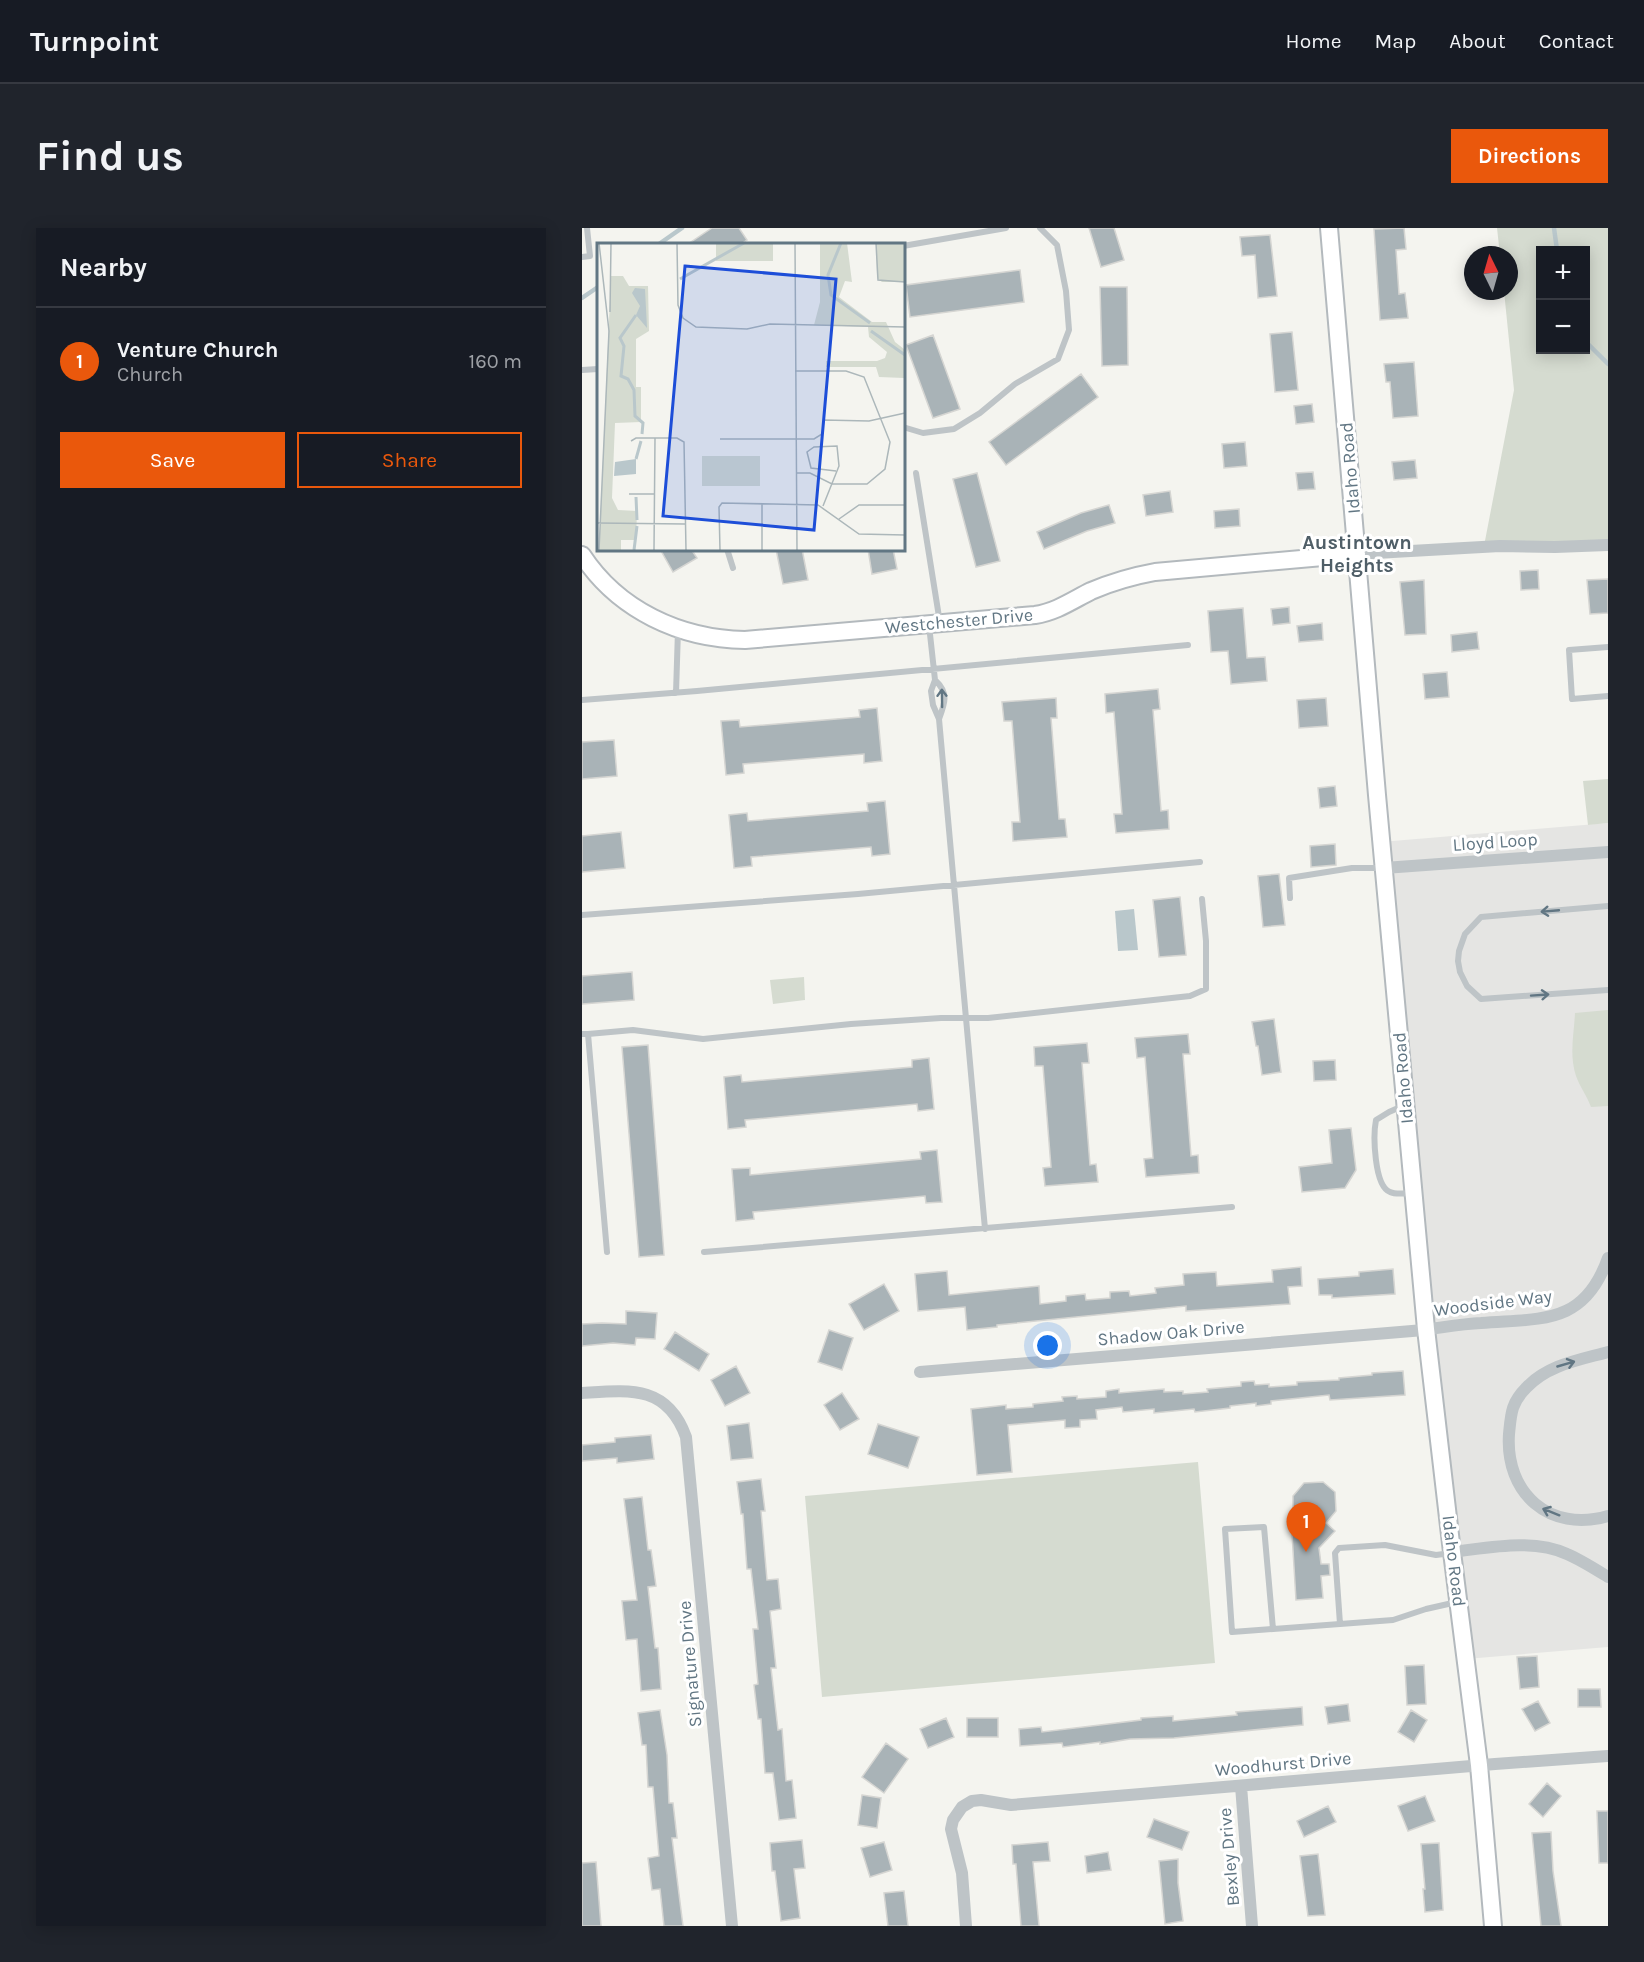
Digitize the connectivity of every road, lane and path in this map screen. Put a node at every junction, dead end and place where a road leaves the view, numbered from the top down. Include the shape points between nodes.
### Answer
1 (587, 228) edge
2 (1006, 228) edge
3 (1040, 228) edge
4 (1329, 228) edge
5 (904, 246) edge
6 (582, 257) edge
7 (597, 369) edge
8 (582, 370) edge
9 (904, 427) edge
10 (916, 473) dead end
11 (1608, 545) edge
12 (727, 550) edge
13 (1357, 554) junction
14 (582, 555) edge
15 (733, 568) dead end
16 (934, 624) junction
17 (678, 629) junction
18 (1188, 645) dead end
19 (1608, 647) edge
20 (934, 668) junction
21 (935, 680) junction
22 (676, 693) junction
23 (1608, 696) edge
24 (582, 700) edge
25 (939, 719) junction
26 (1608, 852) edge
27 (1200, 862) dead end
28 (1384, 868) junction
29 (954, 885) junction
30 (1290, 898) dead end
31 (1202, 899) dead end
32 (1608, 906) edge
33 (582, 915) edge
34 (1608, 990) edge
35 (966, 1019) junction
36 (585, 1034) edge
37 (1406, 1104) junction
38 (1413, 1192) junction
39 (1232, 1208) dead end
40 (985, 1229) junction
41 (608, 1252) dead end
42 (704, 1252) dead end
43 (1608, 1258) edge
44 (1426, 1329) junction
45 (1608, 1352) edge
46 (920, 1372) dead end
47 (582, 1393) edge
48 (1608, 1516) edge
49 (1452, 1552) junction
50 (1608, 1577) edge
51 (1459, 1601) junction
52 (1340, 1624) junction
53 (1273, 1629) junction
54 (1608, 1756) edge
55 (1479, 1766) junction
56 (1241, 1786) junction
57 (732, 1926) edge
58 (966, 1926) edge
59 (1252, 1926) edge
60 (1493, 1926) edge

1 - 6 lane via 590,256
2 - 5 lane
3 - 9 lane via 1057,245 1066,291 1069,330 1058,359 1014,384 954,429 923,433
4 - 13 street, Idaho Road
7 - 8 lane
10 - 16 lane
11 - 13 street
12 - 15 lane
13 - 16 street, Westchester Drive via 1155,572 1106,585 1042,614
13 - 28 street, Idaho Road
14 - 17 street, Westchester Drive via 625,601
16 - 17 street, Westchester Drive via 745,640
16 - 20 lane
17 - 22 lane
18 - 20 lane
19 - 23 lane via 1569,650 1572,699
20 - 21 lane
20 - 22 lane
21 - 25 lane via 931,691
25 -> 21 lane via 944,694
22 - 24 lane
25 - 29 lane
26 - 28 street, Lloyd Loop
27 - 29 lane
28 - 30 lane via 1352,868 1288,878
28 - 37 street, Idaho Road
29 - 33 lane
29 - 35 lane
31 - 35 lane via 1206,989 1190,996
32 -> 34 lane via 1481,917 1465,934 1458,961 1467,986 1481,999
35 - 36 lane via 851,1024 703,1039 633,1030
35 - 40 lane
36 - 41 lane
37 - 38 street, Idaho Road
37 - 38 lane via 1376,1120 1374,1129 1378,1178 1392,1194
38 - 44 street, Idaho Road
39 - 40 lane
40 - 42 lane
43 - 44 street, Woodside Way via 1587,1297 1555,1317
44 - 46 street, Shadow Oak Drive
44 - 49 street, Idaho Road
48 -> 45 street via 1572,1520 1547,1512 1517,1482 1508,1449 1511,1408 1526,1388 1554,1367
47 - 57 street, Signature Drive via 645,1393 675,1414 687,1444
49 - 50 street via 1519,1546 1547,1548 1567,1554
49 - 51 street, Idaho Road
49 - 52 lane via 1436,1556 1385,1545 1339,1548 1335,1553
51 - 52 lane via 1393,1620
51 - 55 street, Idaho Road
52 - 53 lane
53 - 53 lane via 1232,1632 1225,1529 1264,1527
54 - 55 street, Woodhurst Drive
55 - 56 street, Woodhurst Drive
55 - 60 street, Idaho Road
56 - 58 street, Woodhurst Drive via 1011,1805 981,1800 962,1807 951,1829 962,1873
56 - 59 street, Bexley Drive

